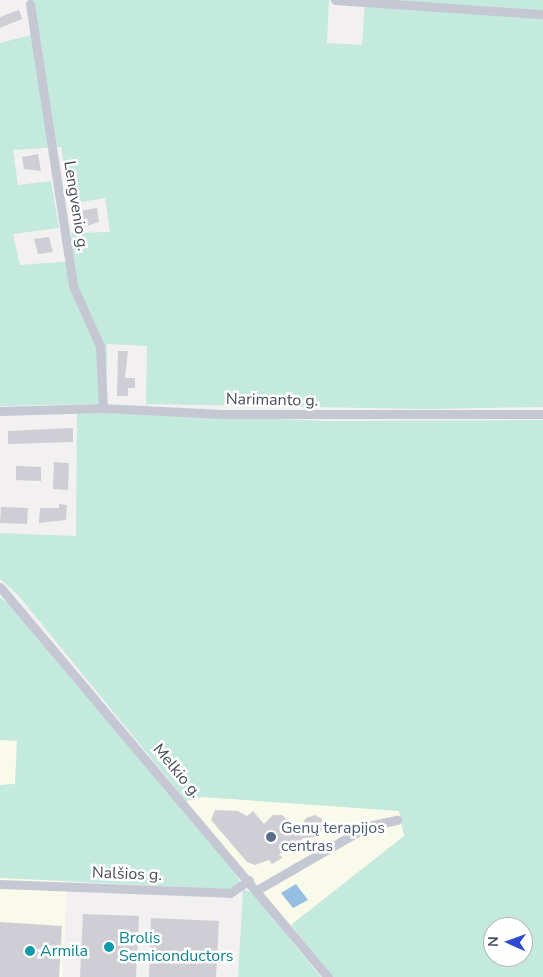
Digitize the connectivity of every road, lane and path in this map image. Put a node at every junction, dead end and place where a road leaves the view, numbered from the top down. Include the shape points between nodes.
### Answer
1 (334, 0) edge
2 (30, 4) dead end
3 (543, 14) edge
4 (103, 408) junction
5 (0, 411) edge
6 (543, 414) edge
7 (0, 587) edge
8 (397, 820) dead end
9 (249, 880) junction
10 (0, 884) edge
11 (257, 890) junction
12 (328, 977) edge

1 - 3 street
2 - 4 street, Lengvenio g. via 73,286 100,346
4 - 5 street, Narimanto g.
4 - 6 street, Narimanto g. via 223,414
7 - 9 street, Melkio g.
8 - 11 street via 368,826
9 - 10 street, Nalšios g. via 230,893
9 - 11 street, Melkio g.
11 - 12 street, Melkio g.

